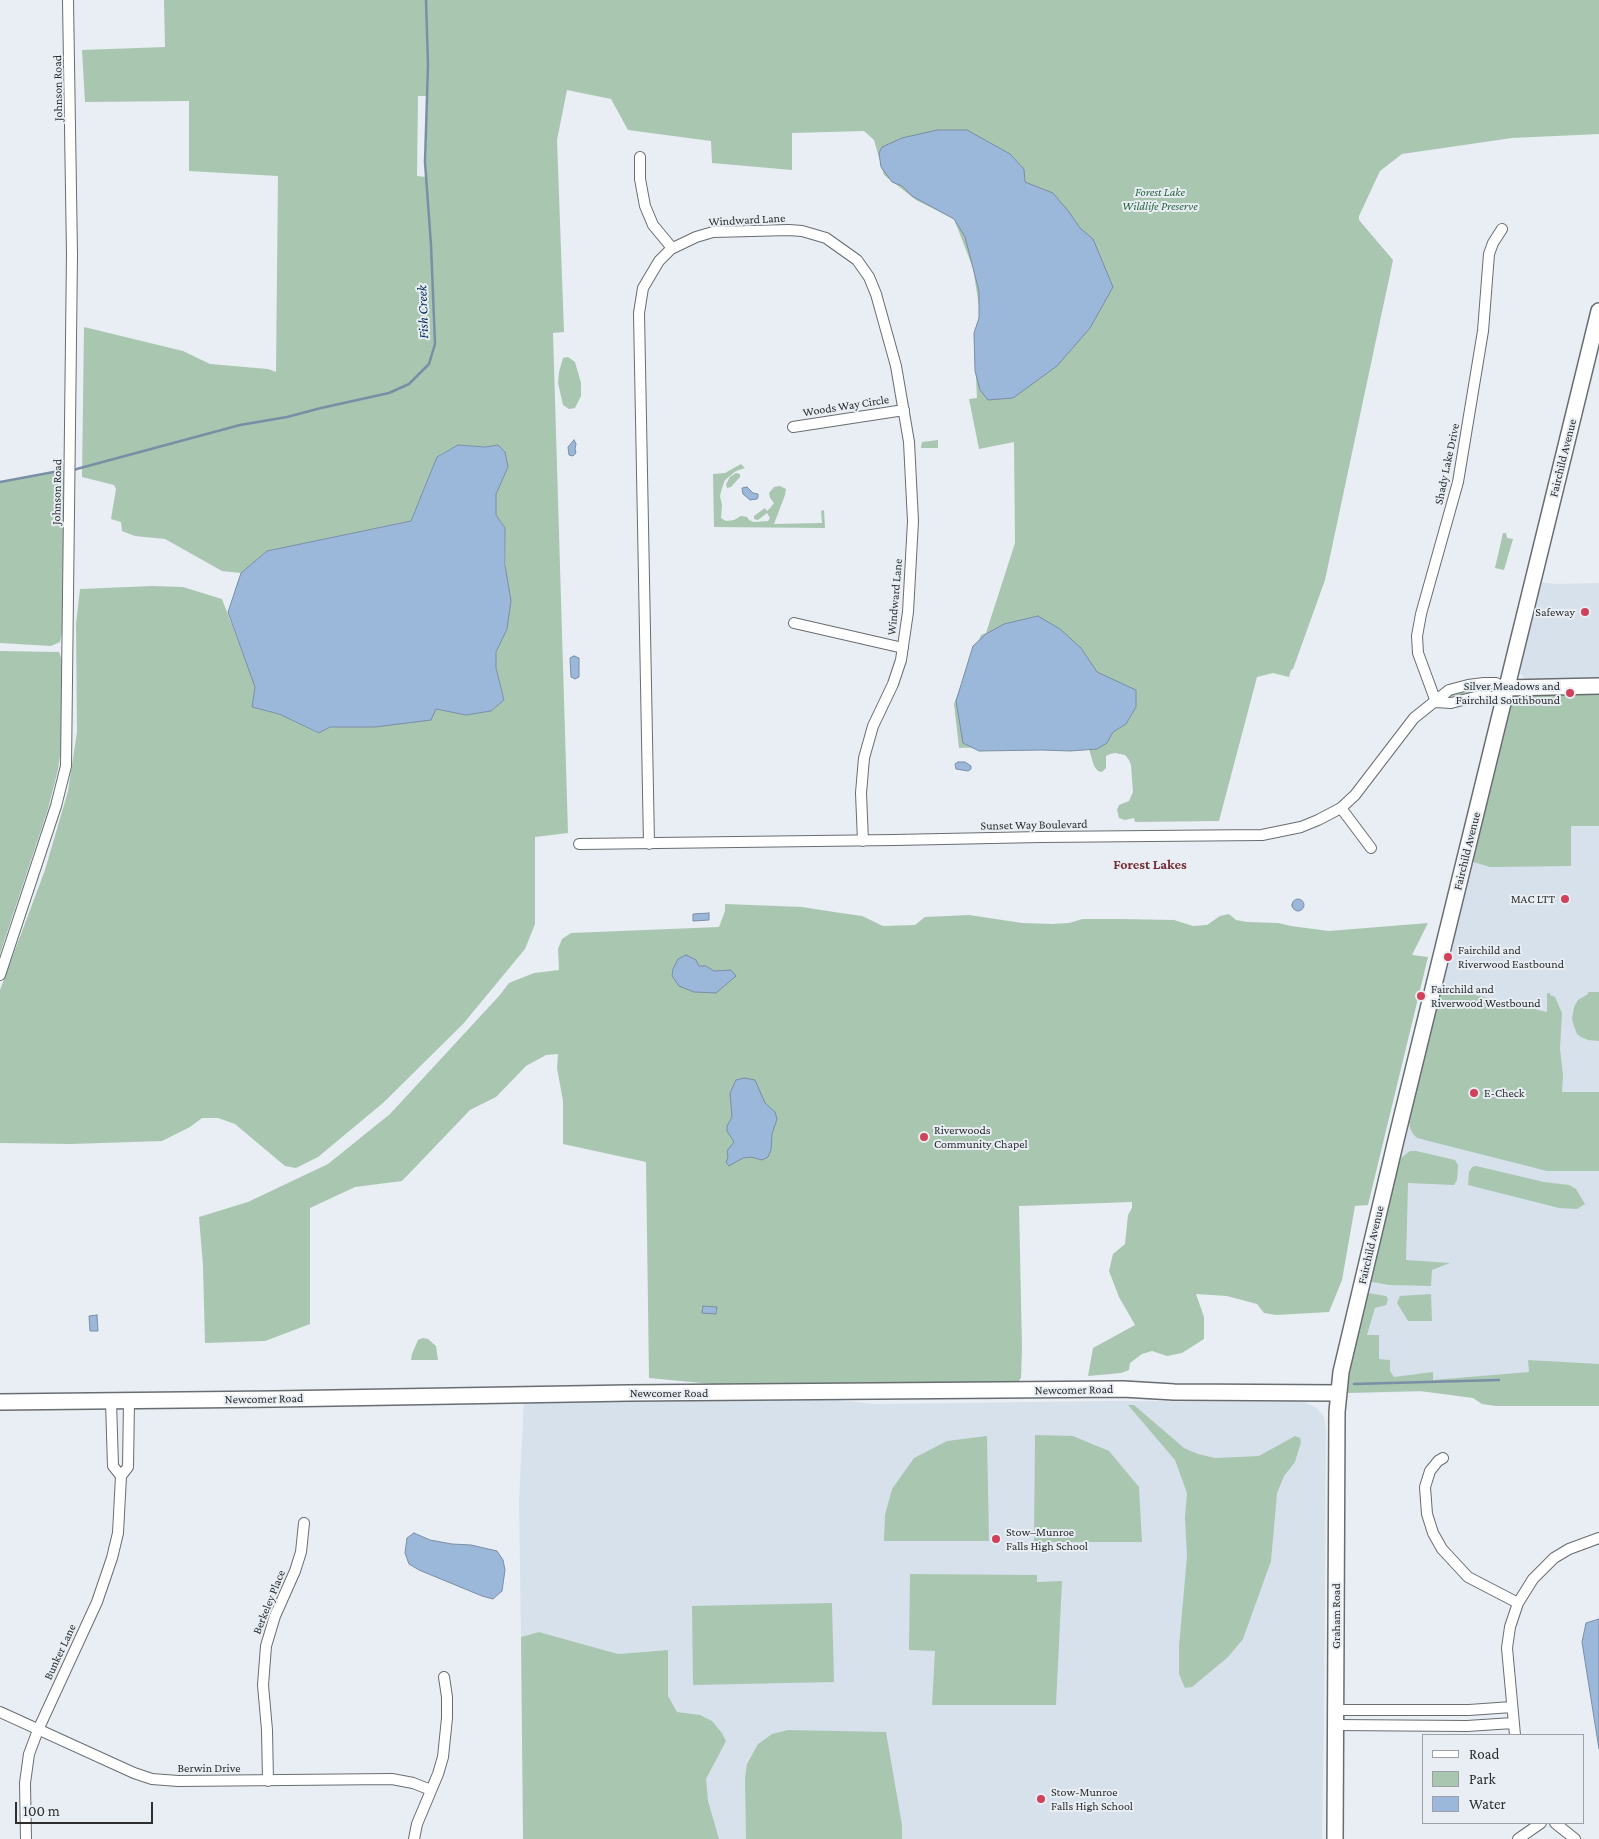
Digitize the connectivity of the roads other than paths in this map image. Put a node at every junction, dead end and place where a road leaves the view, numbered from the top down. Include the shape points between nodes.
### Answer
1 (68, 0) edge
2 (640, 157) dead end
3 (1502, 228) dead end
4 (672, 248) junction
5 (1599, 311) edge
6 (904, 410) junction
7 (793, 427) dead end
8 (794, 623) dead end
9 (903, 648) junction
10 (1599, 686) edge
11 (1506, 688) junction
12 (1436, 702) junction
13 (1340, 808) junction
14 (863, 840) junction
15 (579, 844) dead end
16 (649, 844) junction
17 (1371, 848) dead end
18 (0, 975) edge
19 (1338, 1393) junction
20 (111, 1401) junction
21 (128, 1401) junction
22 (0, 1402) edge
23 (1443, 1458) dead end
24 (121, 1476) junction
25 (304, 1523) dead end
26 (1599, 1538) edge
27 (1518, 1602) junction
28 (444, 1678) dead end
29 (1512, 1707) junction
30 (1335, 1710) junction
31 (1394, 1710) junction
32 (1449, 1710) junction
33 (0, 1712) edge
34 (1513, 1723) junction
35 (1394, 1725) junction
36 (1335, 1726) junction
37 (1449, 1726) junction
38 (38, 1730) junction
39 (1515, 1734) edge
40 (268, 1781) junction
41 (431, 1790) junction
42 (1540, 1824) edge
43 (1556, 1824) edge
44 (26, 1839) edge
45 (414, 1839) edge
46 (1335, 1839) edge
47 (1518, 1839) edge
48 (1575, 1839) edge

1 - 18 street, Johnson Road via 72,254 66,766 56,806
2 - 4 street via 645,206 653,225
3 - 12 street, Shady Lake Drive via 1489,254 1483,331 1458,482 1417,636 1418,653
4 - 6 street, Windward Lane via 713,232 789,230 826,238 844,250 863,268 876,294 896,366
4 - 16 street, Windward Lane via 646,280 639,313
5 - 11 main road, Fairchild Avenue
6 - 7 street, Woods Way Circle
6 - 9 street, Windward Lane via 913,521 910,592
8 - 9 street
9 - 14 street, Windward Lane via 893,684 873,726 864,758 861,793
10 - 11 main road
11 - 12 street via 1493,697 1479,696 1451,704
11 - 19 main road, Fairchild Avenue via 1393,1150
12 - 13 street, Sunset Way Boulevard via 1414,718 1355,795
13 - 14 street, Sunset Way Boulevard via 1301,827 1262,836
13 - 17 street
14 - 16 street, Sunset Way Boulevard
15 - 16 street, Sunset Way Boulevard
19 - 21 main road, Newcomer Road via 1123,1389
19 - 30 main road, Graham Road
20 - 21 main road, Newcomer Road
20 - 22 main road, Newcomer Road
20 - 24 street, Bunker Lane via 113,1466
21 - 24 street, Bunker Lane via 128,1466
23 - 27 street via 1430,1471 1425,1487 1427,1514 1433,1533 1452,1561 1468,1577
24 - 38 street, Bunker Lane via 118,1533 106,1580
25 - 40 street, Berkeley Place via 295,1571 274,1616 266,1646 263,1685
26 - 27 street via 1569,1548 1554,1558 1533,1579
27 - 29 street via 1507,1648
28 - 41 street via 446,1736
29 - 32 street
29 - 34 street
30 - 31 street
30 - 36 main road, Graham Road
31 - 32 street
31 - 35 street
32 - 37 street
33 - 38 street, Berwin Drive
34 - 37 street
34 - 39 street
35 - 36 street
35 - 37 street
36 - 46 main road, Graham Road
38 - 40 street, Berwin Drive via 152,1779
38 - 44 street, Bunker Lane via 26,1768
40 - 41 street, Berwin Drive via 392,1779
41 - 45 street
42 - 47 street
43 - 48 street

